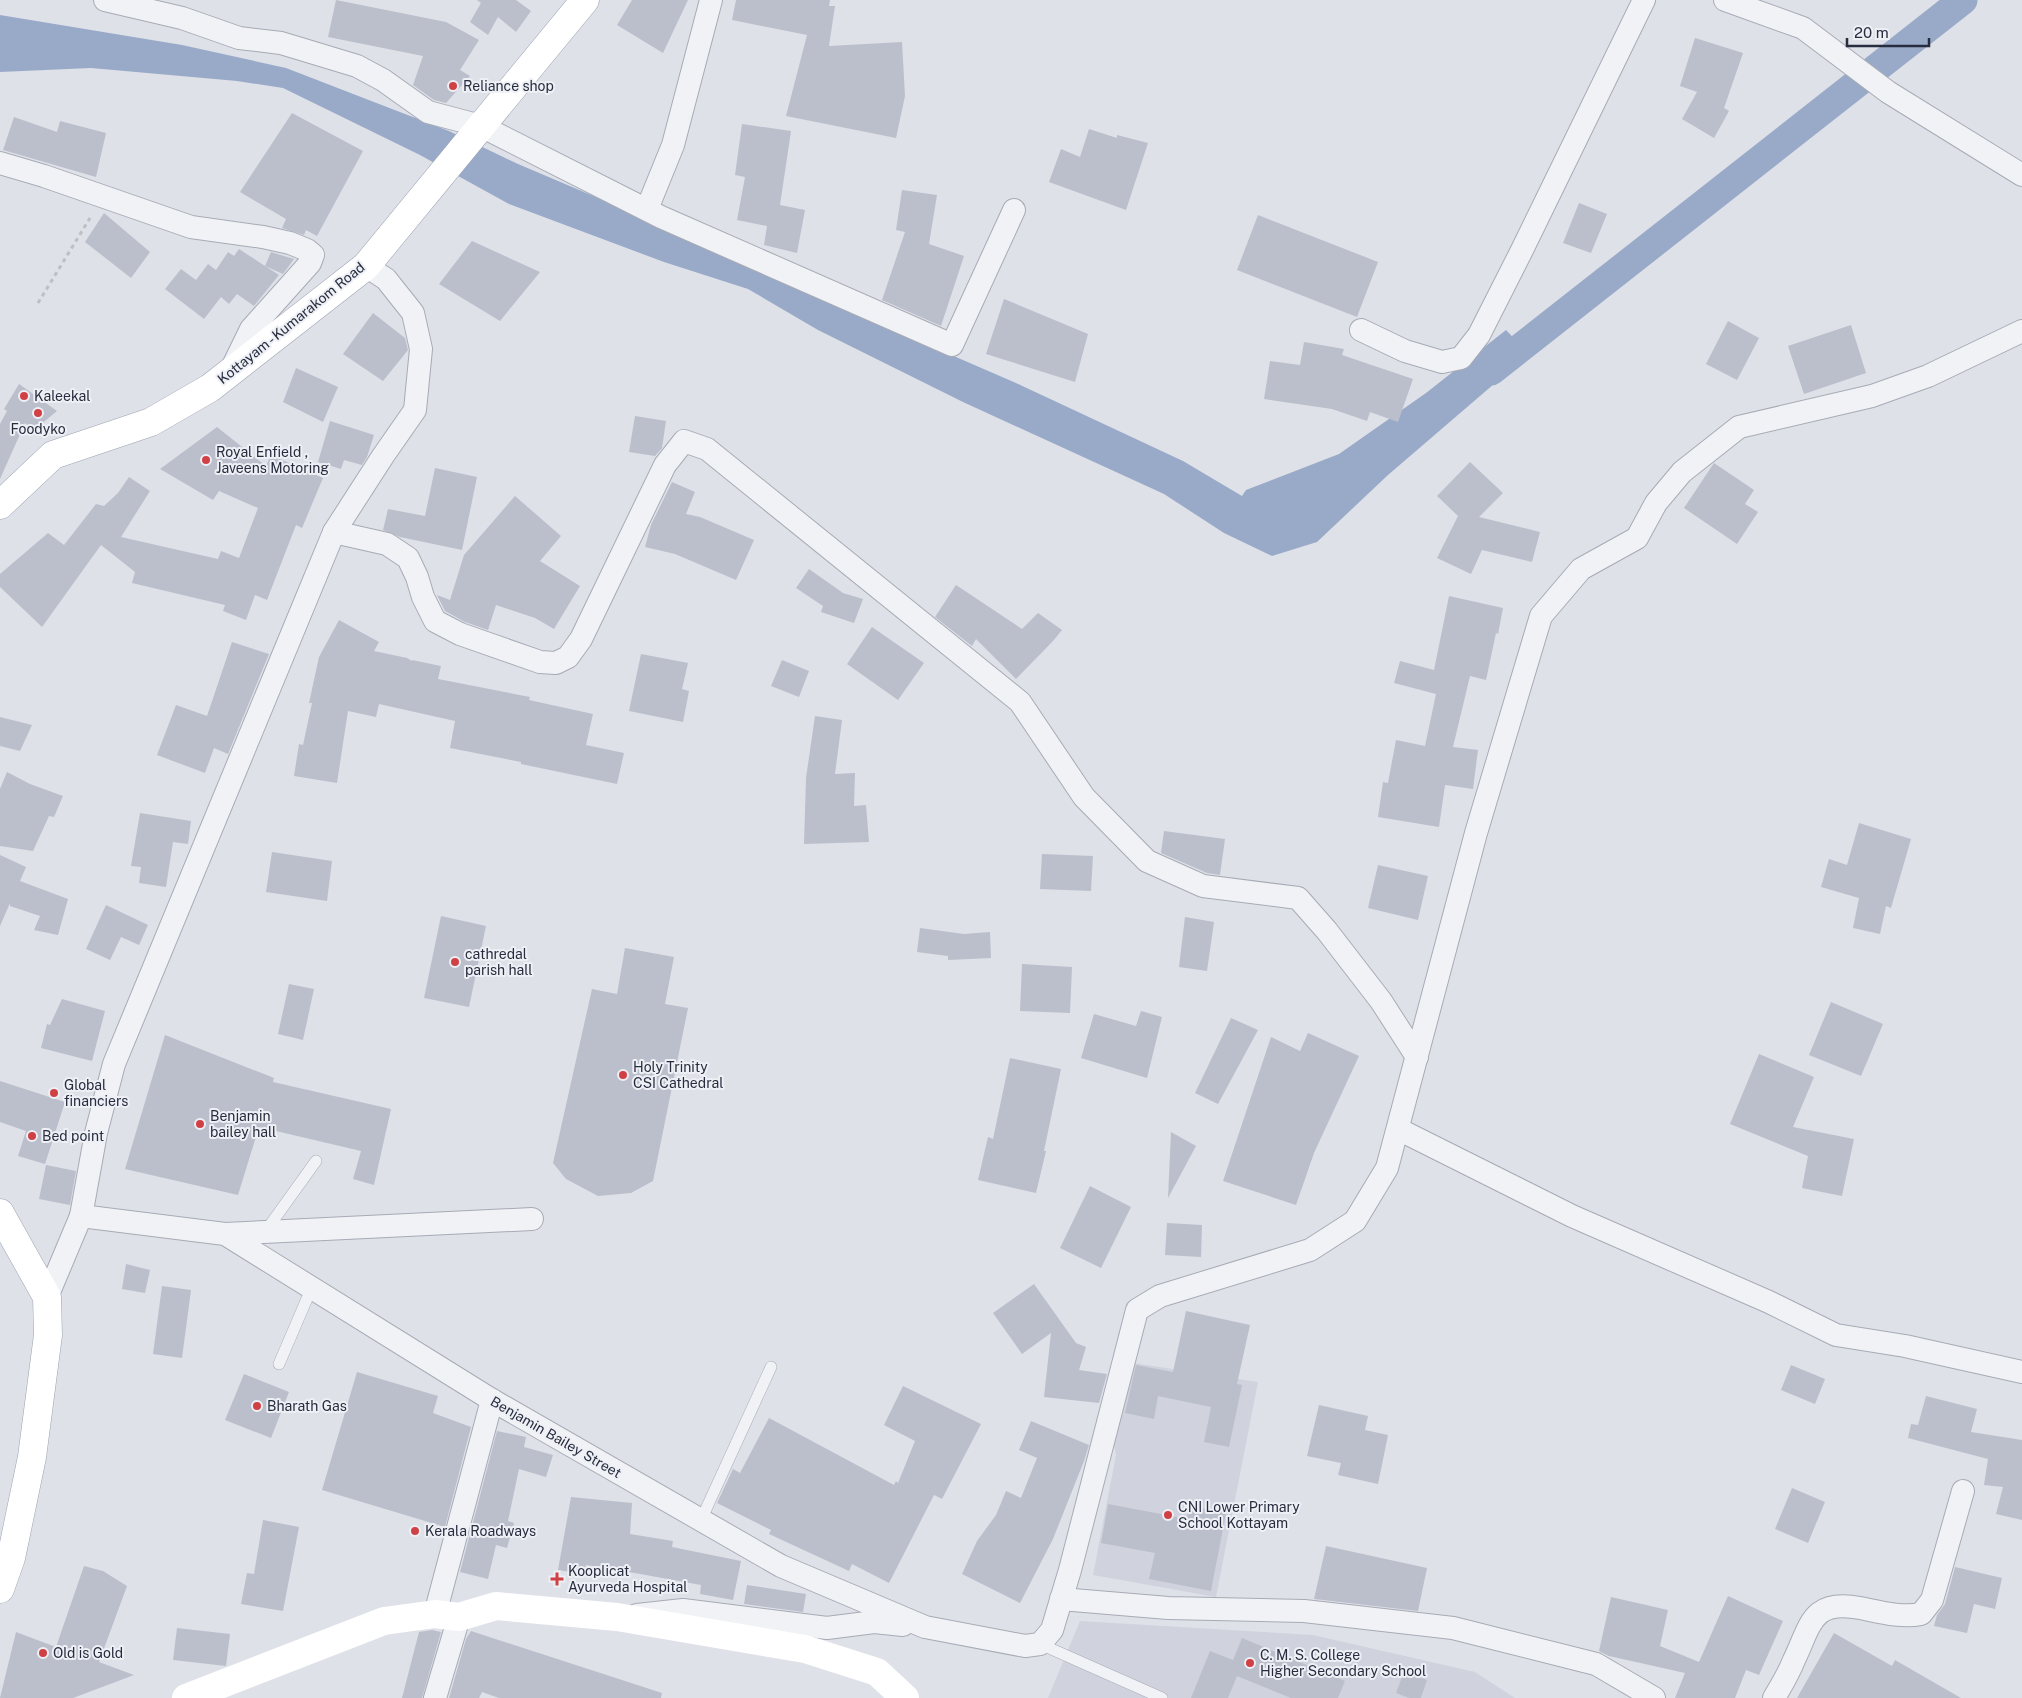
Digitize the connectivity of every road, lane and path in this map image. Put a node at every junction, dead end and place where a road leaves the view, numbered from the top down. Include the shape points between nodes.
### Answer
1 (105, 0) edge
2 (585, 0) edge
3 (711, 0) edge
4 (1644, 0) edge
5 (1725, 0) edge
6 (478, 129) junction
7 (0, 163) edge
8 (2022, 175) edge
9 (103, 196) junction
10 (647, 209) junction
11 (1014, 210) dead end
12 (366, 266) junction
13 (38, 303) dead end
14 (1360, 330) dead end
15 (2022, 331) edge
16 (229, 373) junction
17 (0, 505) edge
18 (334, 532) junction
19 (1417, 1057) junction
20 (1398, 1130) junction
21 (316, 1160) dead end
22 (1, 1216) edge
23 (81, 1216) junction
24 (532, 1219) dead end
25 (265, 1232) junction
26 (226, 1234) junction
27 (312, 1288) junction
28 (47, 1297) junction
29 (279, 1364) dead end
30 (771, 1367) dead end
31 (2022, 1372) edge
32 (484, 1395) junction
33 (431, 1487) dead end
34 (1963, 1491) dead end
35 (701, 1520) junction
36 (0, 1589) edge
37 (1062, 1599) junction
38 (447, 1616) junction
39 (617, 1618) junction
40 (925, 1627) junction
41 (1040, 1644) junction
42 (186, 1698) edge
43 (435, 1698) edge
44 (905, 1698) edge
45 (1162, 1698) edge
46 (1654, 1698) edge
47 (1774, 1698) edge

1 - 6 street via 182,18 239,38 281,42 357,66 428,112
2 - 6 main road, Kottayam - Kumarakom Road
3 - 10 street via 673,145
4 - 14 street via 1479,335 1461,358 1442,362 1405,351
5 - 8 street via 1803,28 1888,92
6 - 10 street
6 - 12 main road, Kottayam - Kumarakom Road
7 - 9 street
9 - 13 path
9 - 16 street via 191,227 290,243 313,255 310,263 251,329
10 - 11 street via 952,345
12 - 16 main road, Kottayam - Kumarakom Road
12 - 18 street via 386,279 413,313 421,348 416,410
15 - 19 street via 1928,376 1872,396 1739,427 1682,472 1656,503 1637,538 1580,569 1541,616 1476,833
16 - 17 main road, Kottayam - Kumarakom Road via 210,388 151,422 53,455
18 - 19 street via 387,544 408,558 435,621 460,634 540,662 556,663 568,656 581,639 665,465 684,441 707,449 1020,702 1084,796 1147,861 1202,886 1298,898 1328,931 1381,1001
18 - 23 street via 114,1064 96,1133
19 - 20 street
20 - 31 street via 1572,1216 1769,1302 1836,1335 1905,1346
20 - 37 street via 1387,1168 1355,1221 1310,1250 1160,1296 1137,1310
21 - 25 lane
22 - 28 main road
23 - 26 street, Benjamin Bailey Street
23 - 28 street
24 - 25 street
25 - 26 street
26 - 27 street, Benjamin Bailey Street
27 - 29 lane
27 - 32 street, Benjamin Bailey Street
28 - 36 main road via 48,1334 32,1457
30 - 35 lane
32 - 33 path
32 - 35 street, Benjamin Bailey Street
32 - 38 street
34 - 47 street via 1932,1600 1921,1614 1908,1617 1853,1607 1828,1608 1811,1620 1794,1662
35 - 40 street, Benjamin Bailey Street via 781,1566
37 - 41 street via 1052,1630
37 - 46 street via 1168,1608 1304,1611 1453,1628 1596,1664
38 - 39 main road via 496,1606
38 - 42 main road via 384,1621
38 - 43 street
39 - 40 street via 682,1610 826,1628 874,1622
39 - 44 main road via 805,1649 877,1672
40 - 41 street, Benjamin Bailey Street via 1025,1646
41 - 45 lane

